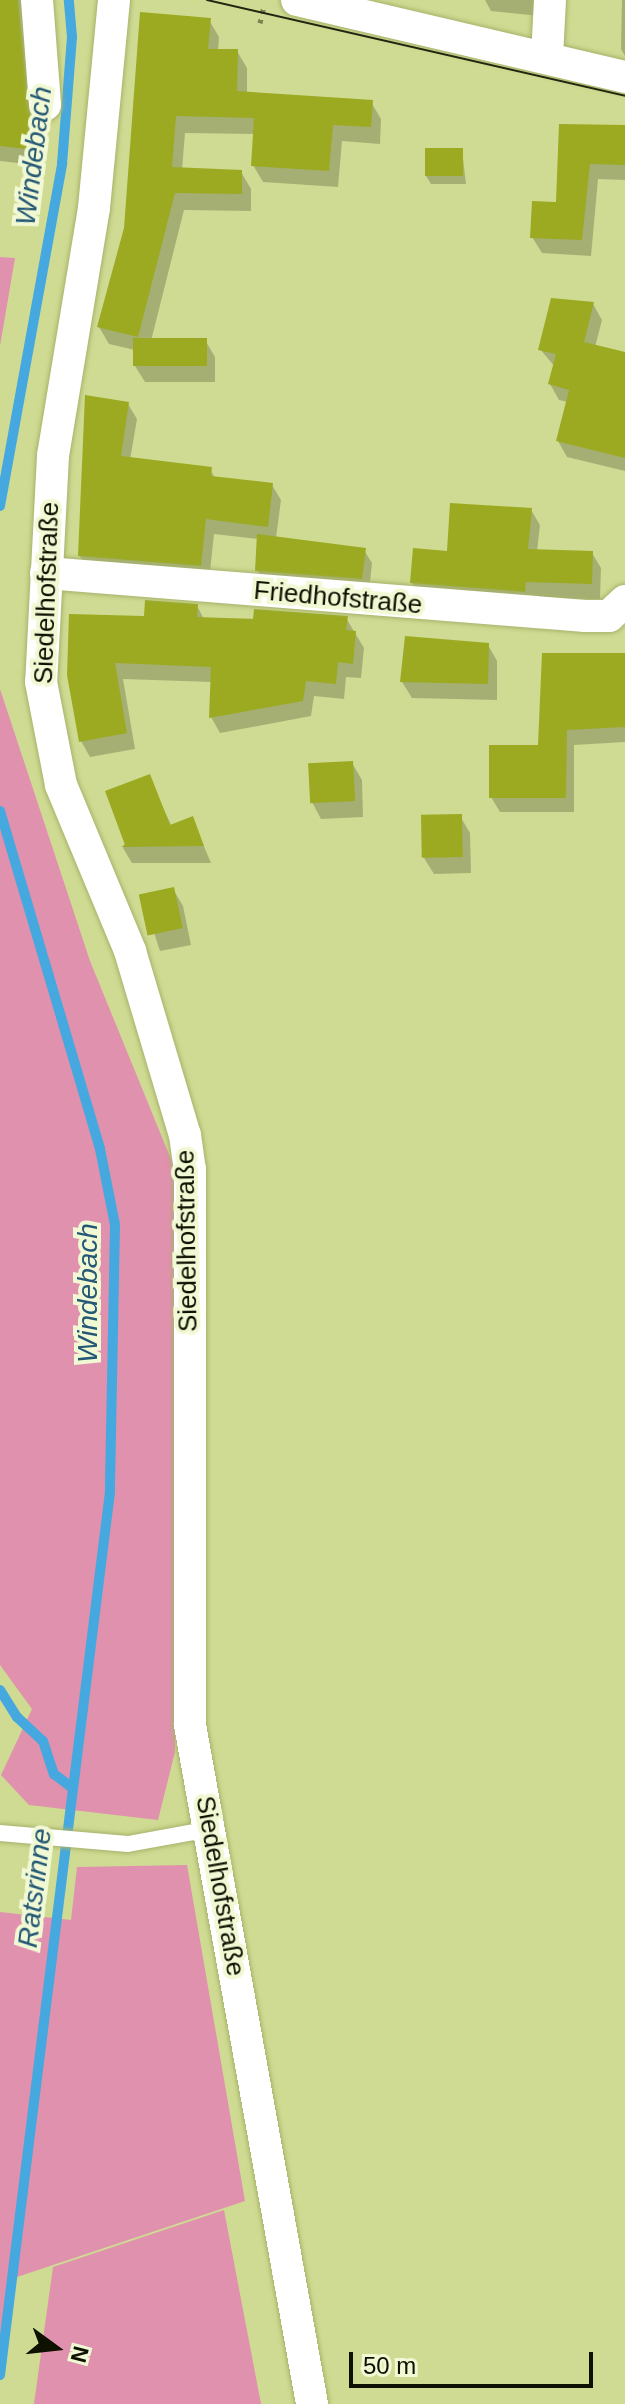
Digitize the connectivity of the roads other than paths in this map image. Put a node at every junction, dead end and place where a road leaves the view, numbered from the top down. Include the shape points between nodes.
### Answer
1 (37, 0) edge
2 (114, 0) edge
3 (297, 0) edge
4 (550, 0) edge
5 (547, 57) junction
6 (625, 77) edge
7 (45, 105) dead end
8 (46, 573) junction
9 (620, 616) edge
10 (210, 1829) junction
11 (0, 1833) edge
12 (312, 2404) edge

1 - 7 street
2 - 8 street, Siedelhofstraße via 94,208 53,456
3 - 5 street
4 - 5 street
5 - 6 street
8 - 9 street, Friedhofstraße
8 - 10 street, Siedelhofstraße via 41,682 61,785 130,951 177,1097 190,1169 190,1725
10 - 11 lane via 128,1844
10 - 12 street, Siedelhofstraße

